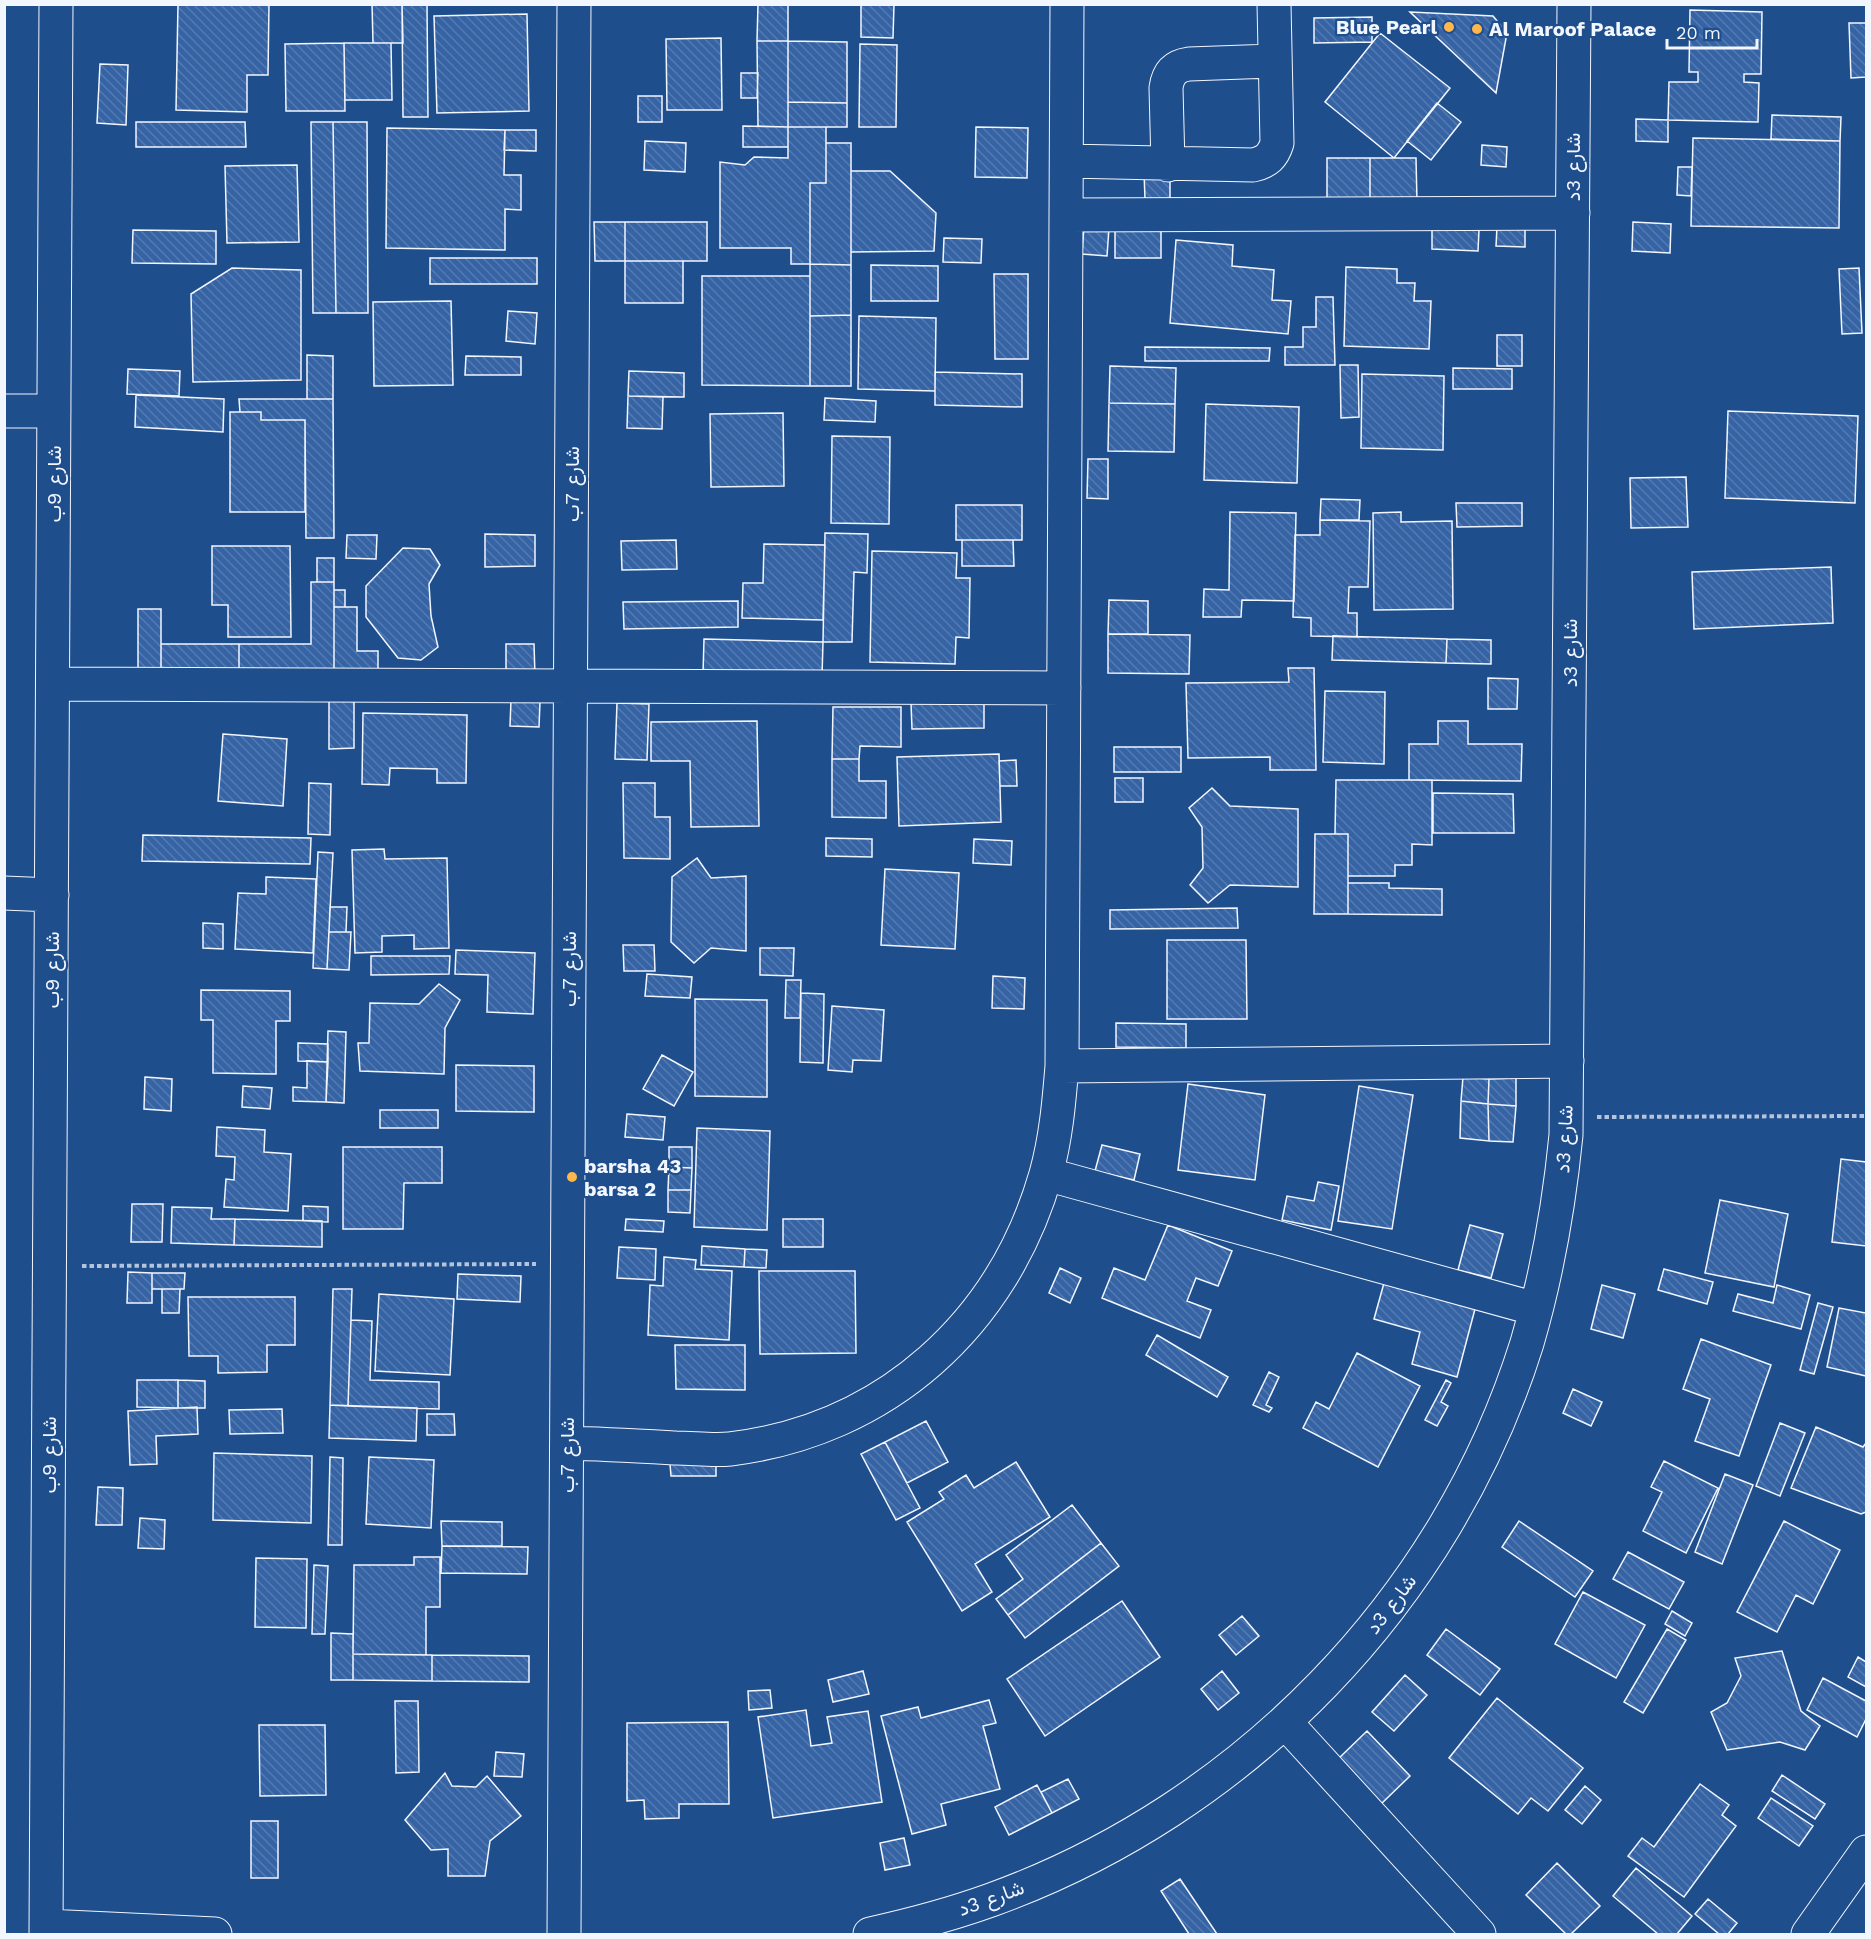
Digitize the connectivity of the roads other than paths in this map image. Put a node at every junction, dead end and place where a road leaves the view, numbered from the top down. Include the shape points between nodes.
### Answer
1 (56, 4) edge
2 (574, 4) edge
3 (1068, 4) edge
4 (1274, 4) edge
5 (1574, 4) edge
6 (1275, 61) junction
7 (1067, 161) junction
8 (1168, 165) junction
9 (1573, 213) junction
10 (1066, 215) junction
11 (4, 411) edge
12 (54, 411) junction
13 (53, 684) junction
14 (571, 686) junction
15 (1064, 688) junction
16 (4, 893) edge
17 (52, 896) junction
18 (1567, 1061) junction
19 (1062, 1066) junction
20 (1046, 1174) junction
21 (1536, 1309) junction
22 (567, 1443) junction
23 (1284, 1722) junction
24 (1866, 1852) edge
25 (46, 1930) edge
26 (215, 1935) edge
27 (564, 1935) edge
28 (870, 1935) edge
29 (1479, 1935) edge
30 (1809, 1935) edge

1 - 12 street, شارع 9ب
2 - 14 street, شارع 7ب
3 - 7 street
4 - 6 street
5 - 9 street, شارع 3د
6 - 8 street via 1189,64 1172,70 1166,88
6 - 8 street via 1276,143 1269,158 1253,165
7 - 8 street
7 - 10 street
9 - 10 street
9 - 18 street, شارع 3د
10 - 15 street
11 - 12 street
12 - 13 street, شارع 9ب
13 - 14 street
13 - 17 street, شارع 9ب
14 - 15 street
14 - 22 street, شارع 7ب
15 - 19 street
16 - 17 street
17 - 25 street, شارع 9ب
18 - 19 street
18 - 21 street, شارع 3د via 1559,1199
19 - 20 street via 1057,1121
20 - 21 street
20 - 22 street via 1018,1246 969,1324 910,1377 877,1399 805,1432 728,1450
21 - 23 street, شارع 3د via 1488,1444 1437,1538 1376,1626 1342,1666
22 - 27 street, شارع 7ب
23 - 28 street, شارع 3د via 1180,1804 1088,1858 990,1901
23 - 29 street
24 - 30 street
25 - 26 street

